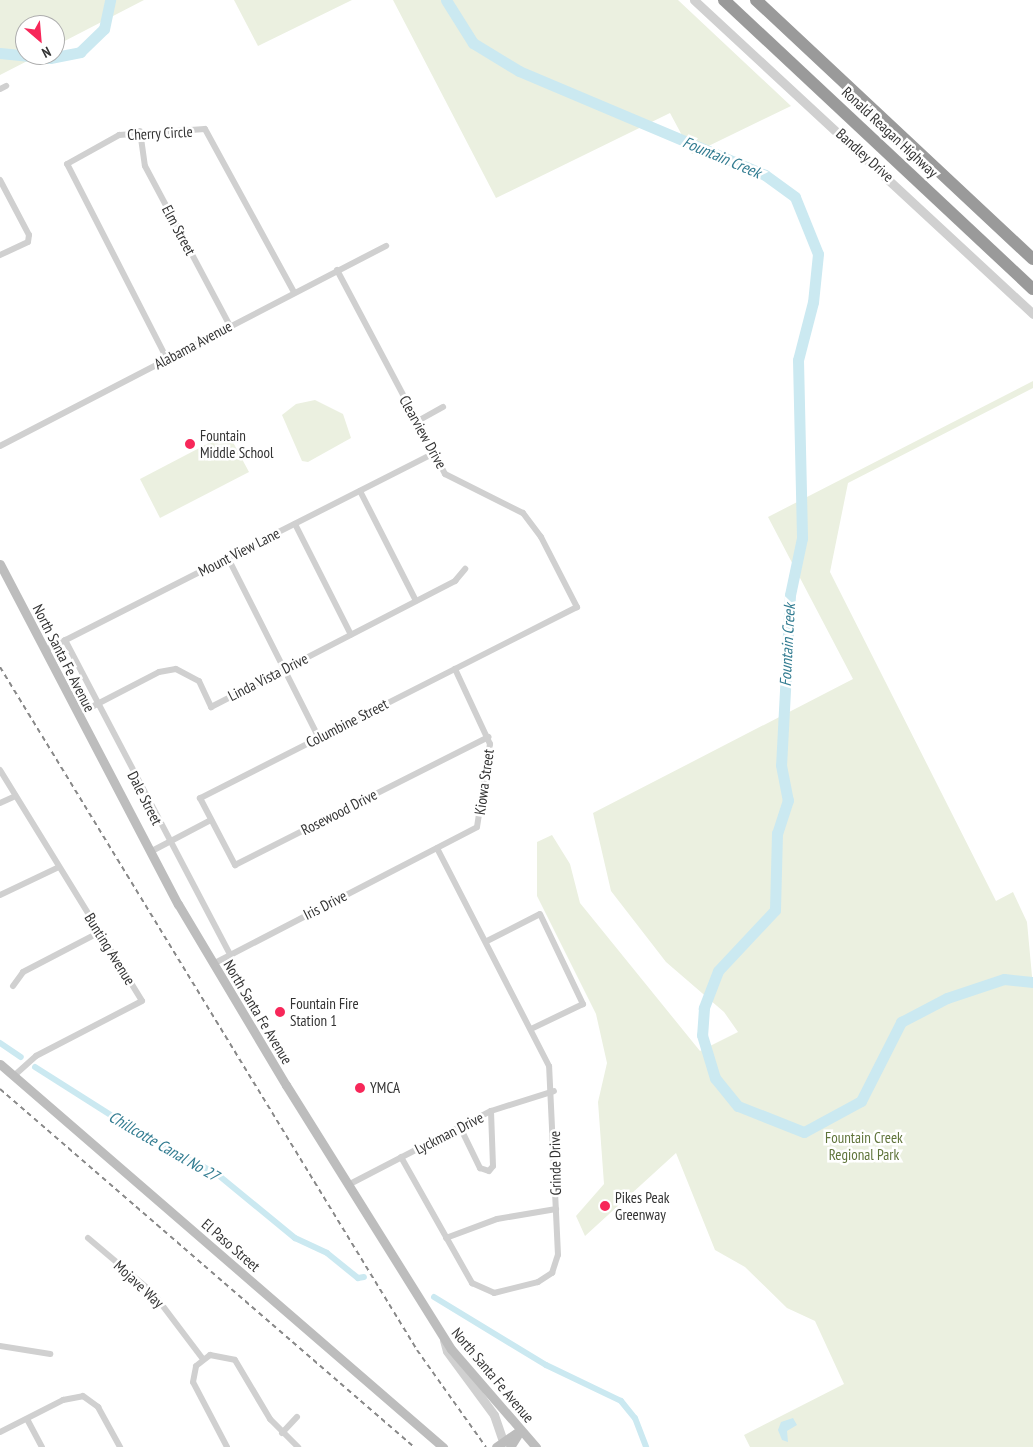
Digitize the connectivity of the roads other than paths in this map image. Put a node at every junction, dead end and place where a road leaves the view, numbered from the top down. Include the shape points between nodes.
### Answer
1 (694, 0) edge
2 (724, 0) edge
3 (756, 0) edge
4 (140, 131) junction
5 (0, 180) edge
6 (386, 246) dead end
7 (0, 255) edge
8 (1033, 259) edge
9 (337, 270) junction
10 (1033, 289) edge
11 (294, 292) junction
12 (1033, 314) edge
13 (230, 326) junction
14 (166, 359) junction
15 (444, 407) dead end
16 (416, 422) junction
17 (0, 446) edge
18 (432, 454) junction
19 (360, 491) junction
20 (295, 524) junction
21 (228, 558) junction
22 (0, 564) edge
23 (465, 569) dead end
24 (416, 601) junction
25 (577, 607) joint
26 (351, 634) junction
27 (65, 640) junction
28 (46, 650) junction
29 (455, 668) junction
30 (284, 669) junction
31 (97, 704) junction
32 (78, 714) junction
33 (488, 737) junction
34 (319, 738) junction
35 (0, 770) edge
36 (16, 796) junction
37 (0, 803) edge
38 (211, 820) junction
39 (168, 842) junction
40 (437, 848) junction
41 (150, 852) junction
42 (59, 867) junction
43 (0, 895) edge
44 (100, 932) junction
45 (487, 941) junction
46 (230, 954) junction
47 (213, 964) junction
48 (13, 986) dead end
49 (531, 1030) junction
50 (0, 1064) edge
51 (14, 1076) junction
52 (554, 1092) junction
53 (491, 1111) junction
54 (460, 1127) junction
55 (402, 1157) junction
56 (348, 1185) junction
57 (556, 1209) junction
58 (88, 1238) dead end
59 (446, 1238) junction
60 (444, 1340) junction
61 (0, 1346) edge
62 (50, 1354) dead end
63 (203, 1359) junction
64 (297, 1417) dead end
65 (27, 1419) junction
66 (520, 1430) junction
67 (0, 1432) edge
68 (282, 1433) junction
69 (503, 1445) edge
70 (42, 1447) edge
71 (120, 1447) edge
72 (227, 1447) edge
73 (298, 1447) edge
74 (443, 1447) edge
75 (536, 1447) edge

1 - 12 street, Bandley Drive
2 - 10 highway, Ronald Reagan Highway
3 - 8 highway, Ronald Reagan Highway
4 - 11 street, Cherry Circle via 205,130
4 - 13 street, Elm Street via 145,166
4 - 14 street, Cherry Circle via 118,135 67,164
5 - 7 street via 29,235 28,242
6 - 9 street, Alabama Avenue via 364,261
9 - 11 street, Alabama Avenue
9 - 16 street, Clearview Drive
11 - 13 street, Alabama Avenue
13 - 14 street, Alabama Avenue
14 - 17 street, Alabama Avenue
15 - 16 street
16 - 18 street, Clearview Drive
18 - 19 street, Mount View Lane
18 - 25 street, Clearview Drive via 446,474 470,490 523,513 541,537
19 - 20 street, Mount View Lane
19 - 24 street
20 - 21 street, Mount View Lane
20 - 26 street
21 - 27 street, Mount View Lane
21 - 30 street
22 - 28 main road, North Santa Fe Avenue
23 - 24 street, Linda Vista Drive via 455,581
24 - 26 street, Linda Vista Drive
25 - 29 street, Columbine Street
26 - 30 street, Linda Vista Drive
27 - 28 street, Mount View Lane
27 - 31 street, Dale Street
28 - 32 main road, North Santa Fe Avenue
29 - 33 street, Kiowa Street
29 - 34 street, Columbine Street
30 - 31 street, Linda Vista Drive via 211,706 199,681 176,669 159,672
30 - 34 street
31 - 32 street, Linda Vista Drive
31 - 39 street, Dale Street
32 - 41 main road, North Santa Fe Avenue
33 - 38 street, Rosewood Drive via 234,865
33 - 40 street, Kiowa Street via 477,827
34 - 38 street, Columbine Street via 200,798
35 - 36 street, Bunting Avenue
36 - 37 street
36 - 42 street, Bunting Avenue
38 - 39 street
39 - 41 street
39 - 46 street, Dale Street
40 - 45 street, Grinde Drive
40 - 46 street, Iris Drive
41 - 47 main road, North Santa Fe Avenue
42 - 43 street
42 - 44 street, Bunting Avenue
44 - 48 street via 23,972
44 - 51 street, Bunting Avenue via 142,1001 36,1056
45 - 49 street, Grinde Drive
45 - 49 street via 540,914 583,1004
46 - 47 street, Iris Drive
47 - 56 main road, North Santa Fe Avenue
49 - 52 street, Grinde Drive via 549,1066
50 - 51 main road, El Paso Street
51 - 74 main road, El Paso Street
52 - 53 street, Lyckman Drive
52 - 57 street, Grinde Drive
53 - 54 street, Lyckman Drive
53 - 54 street via 493,1166 489,1172 480,1168
54 - 55 street, Lyckman Drive
55 - 56 street, Lyckman Drive
55 - 59 street, Grinde Drive
56 - 60 main road, North Santa Fe Avenue
57 - 59 street via 497,1219
57 - 59 street, Grinde Drive via 557,1262 548,1277 533,1284 494,1293 483,1291 468,1279
58 - 63 street, Mojave Way via 153,1293
60 - 66 main road, North Santa Fe Avenue
60 - 69 street via 447,1351 494,1415
61 - 62 street
63 - 68 street via 219,1354 235,1360
63 - 72 street via 196,1366 193,1382
64 - 68 street
65 - 67 street
65 - 70 street
65 - 71 street via 63,1400 83,1396 98,1407
66 - 69 main road
66 - 75 main road, North Santa Fe Avenue
68 - 73 street

